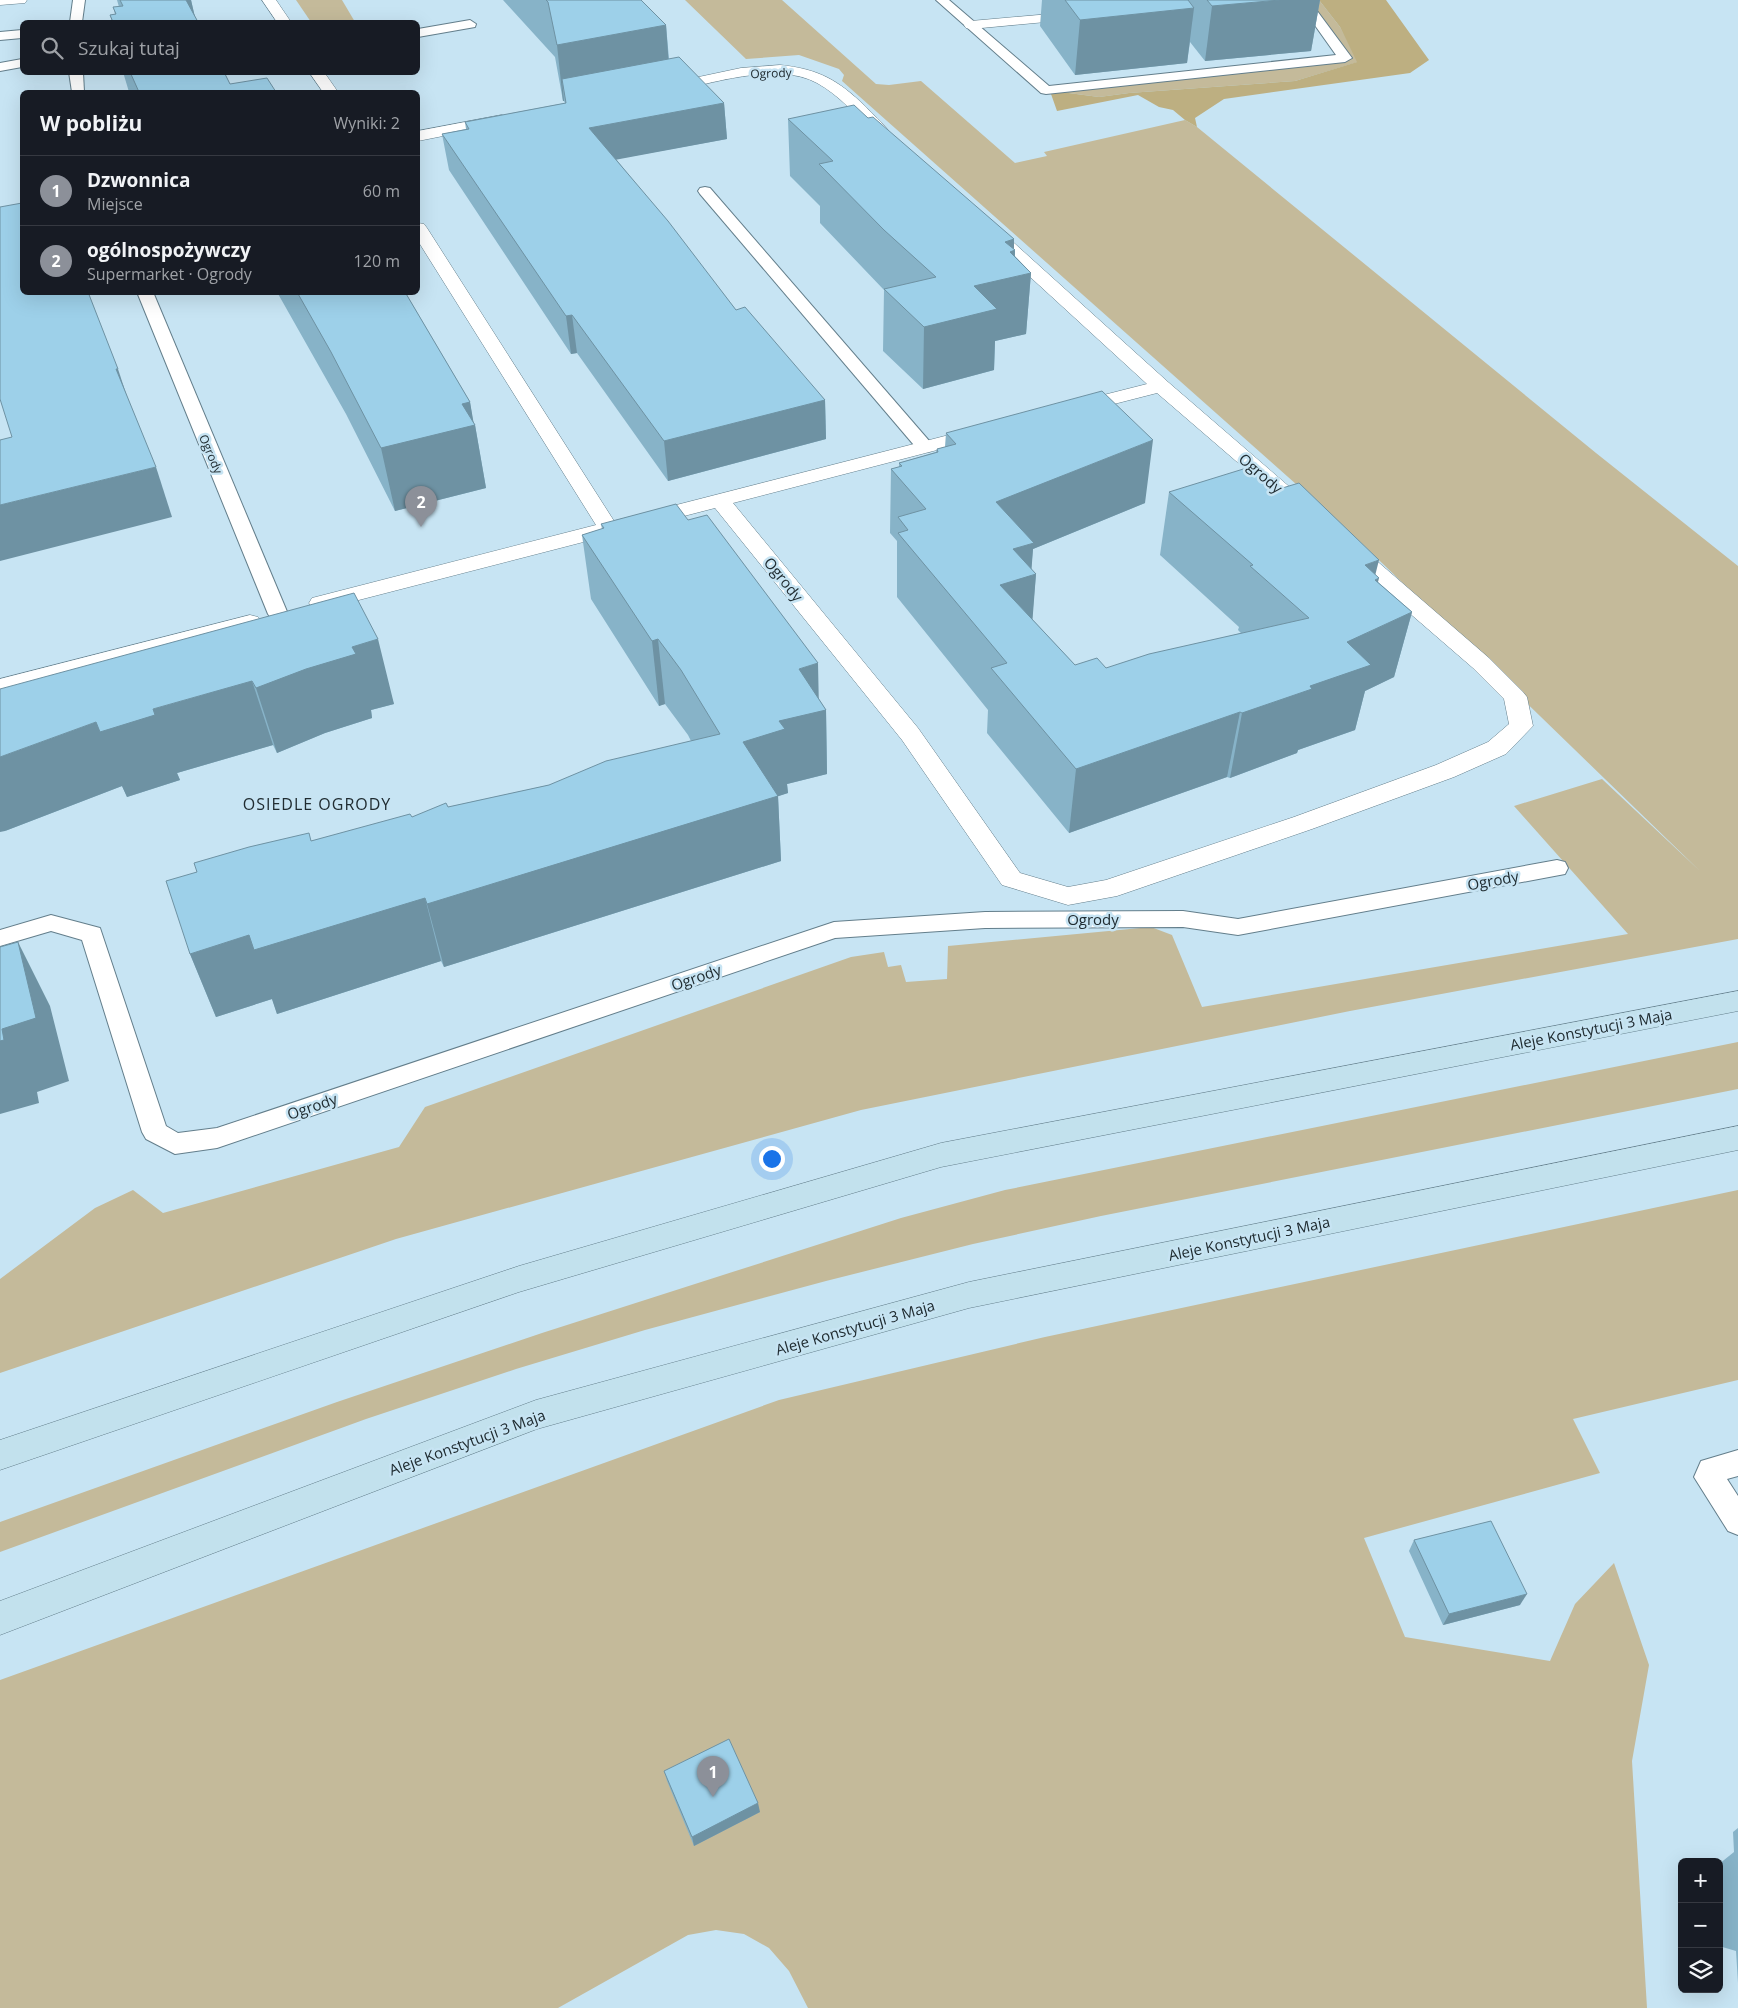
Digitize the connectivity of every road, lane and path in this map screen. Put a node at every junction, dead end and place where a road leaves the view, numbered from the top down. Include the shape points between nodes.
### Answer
1 (20, 0) edge
2 (79, 0) edge
3 (269, 0) edge
4 (942, 0) edge
5 (1303, 0) edge
6 (0, 2) edge
7 (1062, 17) dead end
8 (76, 20) edge
9 (283, 20) edge
10 (470, 24) dead end
11 (970, 25) junction
12 (420, 33) edge
13 (20, 34) edge
14 (0, 36) edge
15 (1193, 58) dead end
16 (20, 63) edge
17 (0, 67) edge
18 (1204, 72) junction
19 (76, 75) edge
20 (318, 75) edge
21 (78, 90) edge
22 (329, 90) edge
23 (651, 91) edge
24 (515, 117) edge
25 (420, 136) edge
26 (891, 140) edge
27 (705, 191) dead end
28 (970, 212) edge
29 (420, 231) edge
30 (146, 295) edge
31 (1161, 386) junction
32 (1057, 413) edge
33 (1000, 427) edge
34 (925, 447) junction
35 (719, 500) junction
36 (609, 529) junction
37 (278, 614) junction
38 (0, 686) edge
39 (1557, 868) dead end
40 (0, 938) edge
41 (1738, 1001) edge
42 (1738, 1138) edge
43 (0, 1455) edge
44 (1738, 1463) edge
45 (1738, 1521) edge
46 (0, 1618) edge

1 - 6 street
2 - 8 lane
3 - 9 street
4 - 11 lane
5 - 18 lane via 1346,58
7 - 11 street
10 - 12 lane
11 - 18 lane via 1046,90
13 - 14 lane
15 - 18 lane
16 - 17 lane
19 - 21 lane
20 - 22 street
23 - 26 street, Ogrody via 767,70 794,71 816,76 833,87
24 - 25 street
27 - 34 lane
28 - 31 street, Ogrody
29 - 36 street
30 - 37 lane, Ogrody
31 - 32 street
31 - 35 street, Ogrody via 1481,663 1515,697 1521,726 1497,748 1445,771 1108,889 1068,896 1011,879 910,734
33 - 34 street
34 - 35 street
35 - 36 street
36 - 37 street
37 - 38 street
39 - 40 lane, Ogrody via 1238,927 1184,919 995,920 834,930 217,1138 175,1144 155,1132 92,934 51,923
41 - 43 main road, Aleje Konstytucji 3 Maja via 941,1155 519,1279
42 - 46 main road, Aleje Konstytucji 3 Maja via 959,1298 536,1415
44 - 45 lane via 1711,1470 1709,1477

